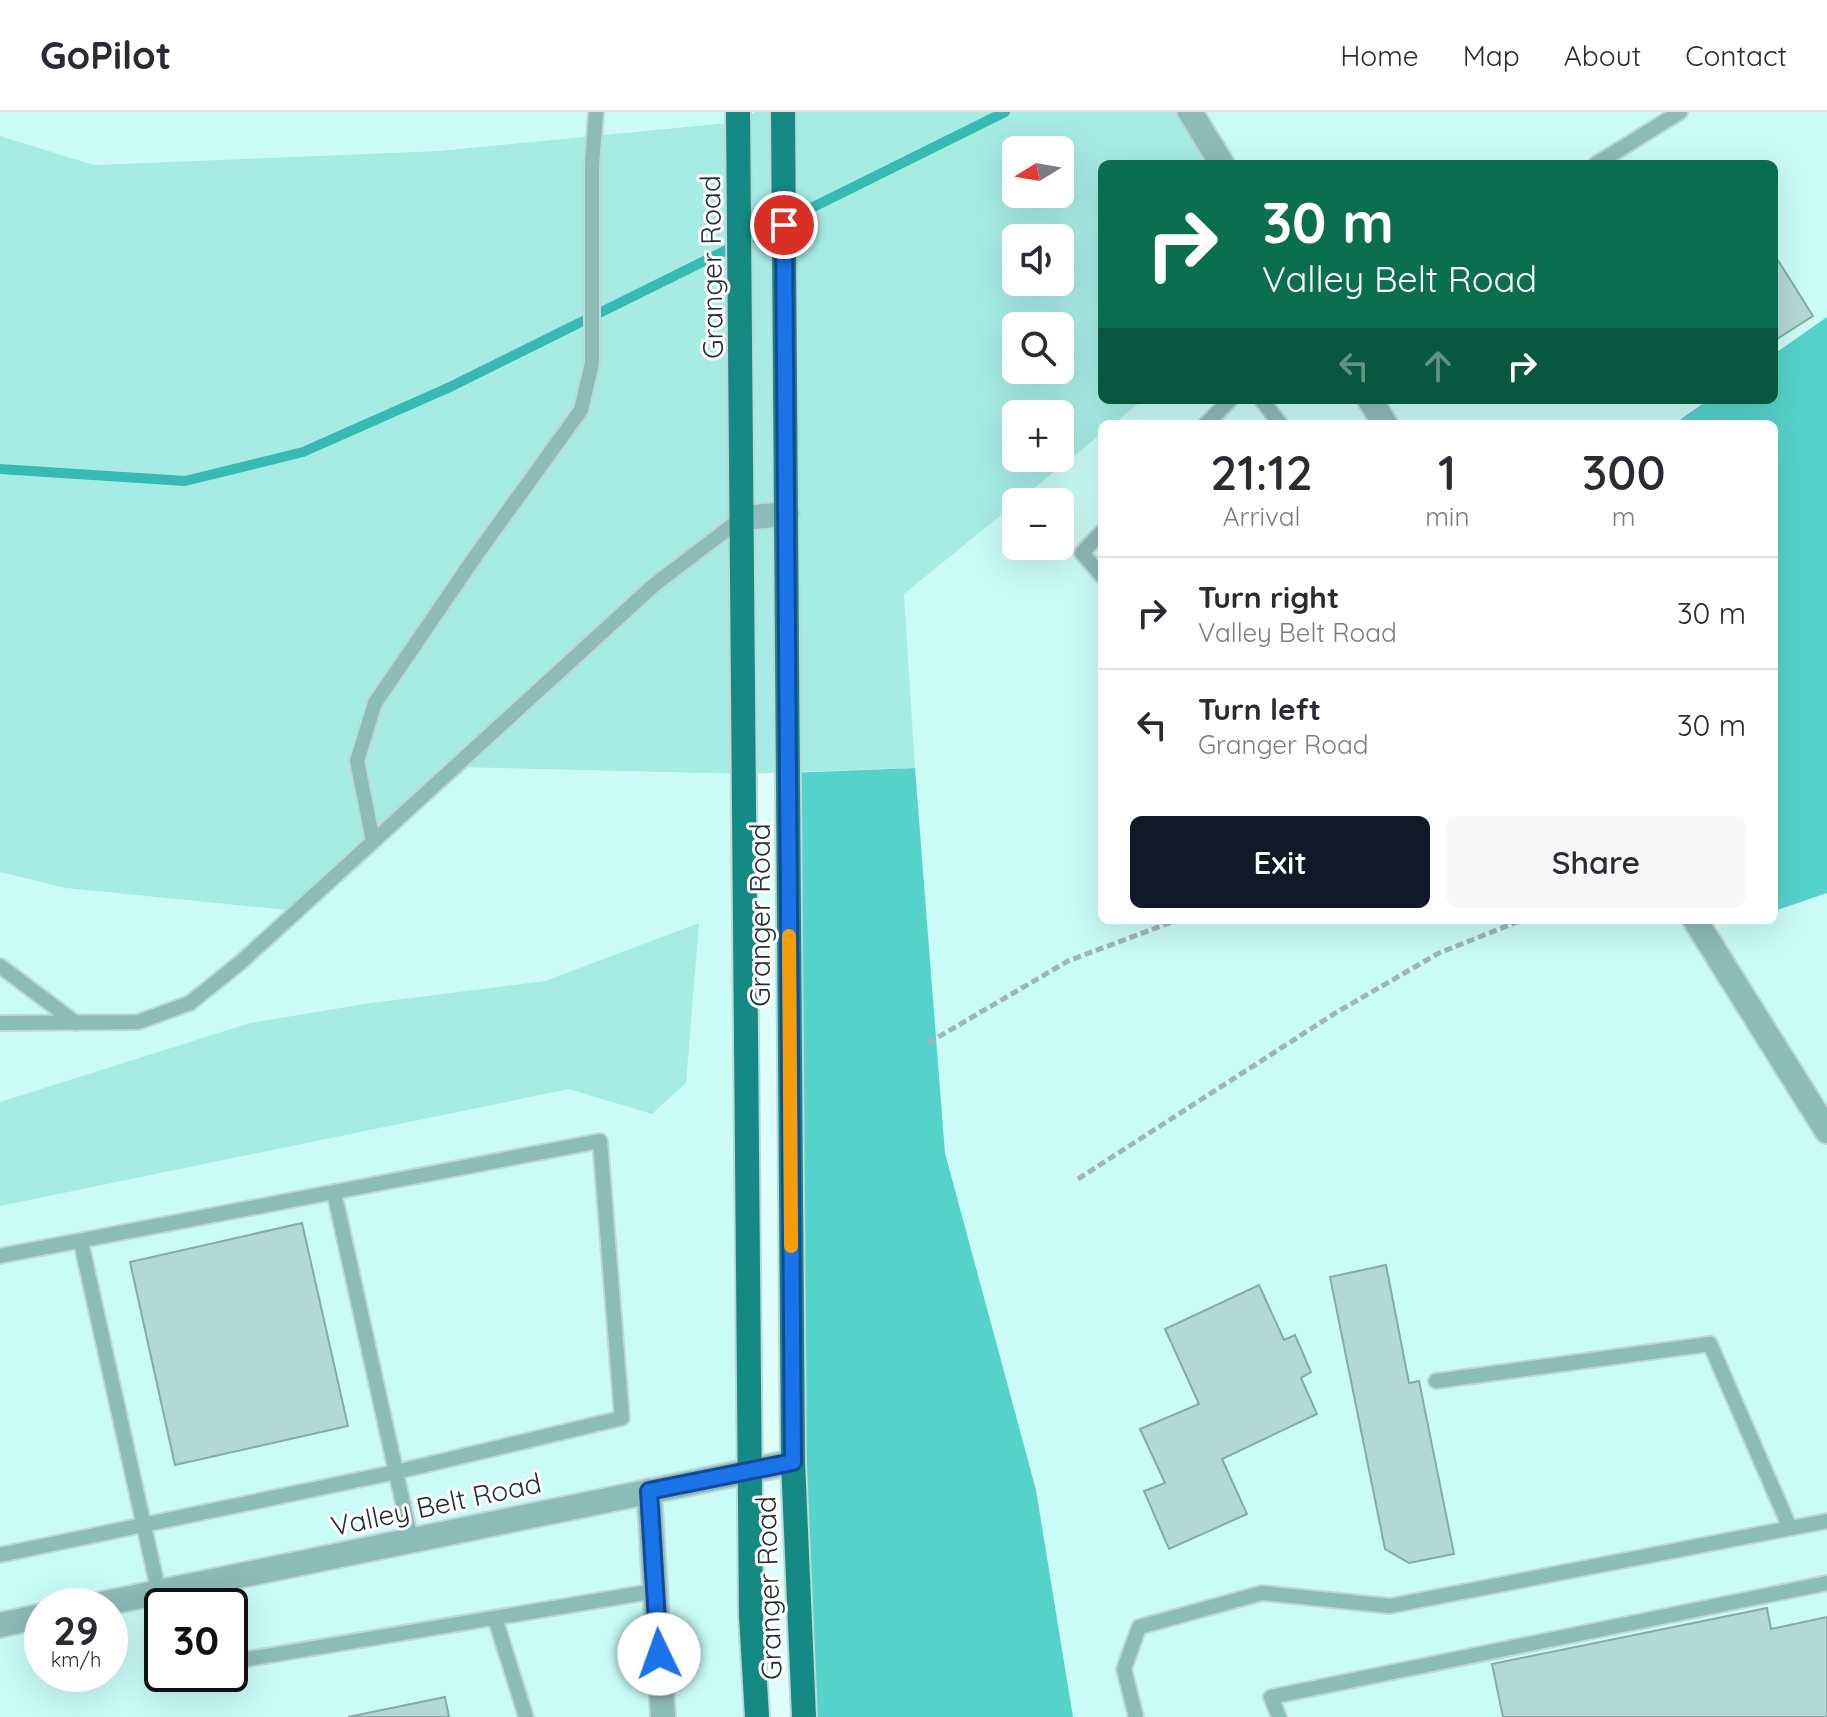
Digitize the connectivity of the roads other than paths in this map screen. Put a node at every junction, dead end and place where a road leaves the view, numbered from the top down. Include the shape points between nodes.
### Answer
1 (596, 112) edge
2 (783, 112) edge
3 (1190, 112) edge
4 (1680, 112) edge
5 (738, 117) edge
6 (1220, 160) edge
7 (1602, 160) edge
8 (1226, 404) edge
9 (1210, 420) edge
10 (787, 514) junction
11 (742, 518) junction
12 (1098, 536) edge
13 (1098, 571) edge
14 (373, 841) junction
15 (1698, 924) edge
16 (0, 966) edge
17 (0, 1023) edge
18 (76, 1023) junction
19 (1825, 1124) edge
20 (334, 1192) junction
21 (81, 1242) junction
22 (0, 1256) edge
23 (1436, 1381) dead end
24 (793, 1462) junction
25 (751, 1471) junction
26 (396, 1472) junction
27 (649, 1491) junction
28 (1827, 1521) edge
29 (144, 1525) junction
30 (1790, 1528) junction
31 (411, 1540) junction
32 (0, 1555) edge
33 (1827, 1583) edge
34 (157, 1588) edge
35 (210, 1588) edge
36 (655, 1591) junction
37 (495, 1618) junction
38 (24, 1620) edge
39 (0, 1625) edge
40 (248, 1659) edge
41 (526, 1717) edge
42 (663, 1717) edge
43 (757, 1717) edge
44 (804, 1717) edge
45 (1136, 1717) edge
46 (1279, 1717) edge

1 - 14 lane via 592,363 581,410 375,703 357,761
2 - 10 main road, Granger Road
3 - 6 street
4 - 7 lane
5 - 11 main road, Granger Road
8 - 9 lane
10 - 11 street
10 - 24 main road, Granger Road
11 - 14 lane via 654,585
11 - 25 main road, Granger Road
12 - 13 lane via 1082,553
14 - 18 lane via 190,1003 138,1022
15 - 19 street
16 - 18 lane
17 - 18 lane
20 - 21 lane
20 - 26 lane
20 - 26 lane via 600,1141 622,1418
21 - 22 lane
21 - 29 lane
23 - 30 lane via 1710,1344
24 - 25 street, Valley Belt Road
24 - 44 main road, Granger Road
25 - 27 street, Valley Belt Road
25 - 43 main road, Granger Road
26 - 29 lane
26 - 31 lane
27 - 31 street, Valley Belt Road
27 - 36 street
28 - 30 lane
29 - 32 lane
29 - 34 lane
30 - 45 lane via 1390,1606 1262,1593 1139,1627 1124,1669
31 - 35 street, Valley Belt Road
33 - 46 lane via 1271,1697
36 - 37 lane
36 - 42 street
37 - 40 lane
37 - 41 lane
38 - 39 street

